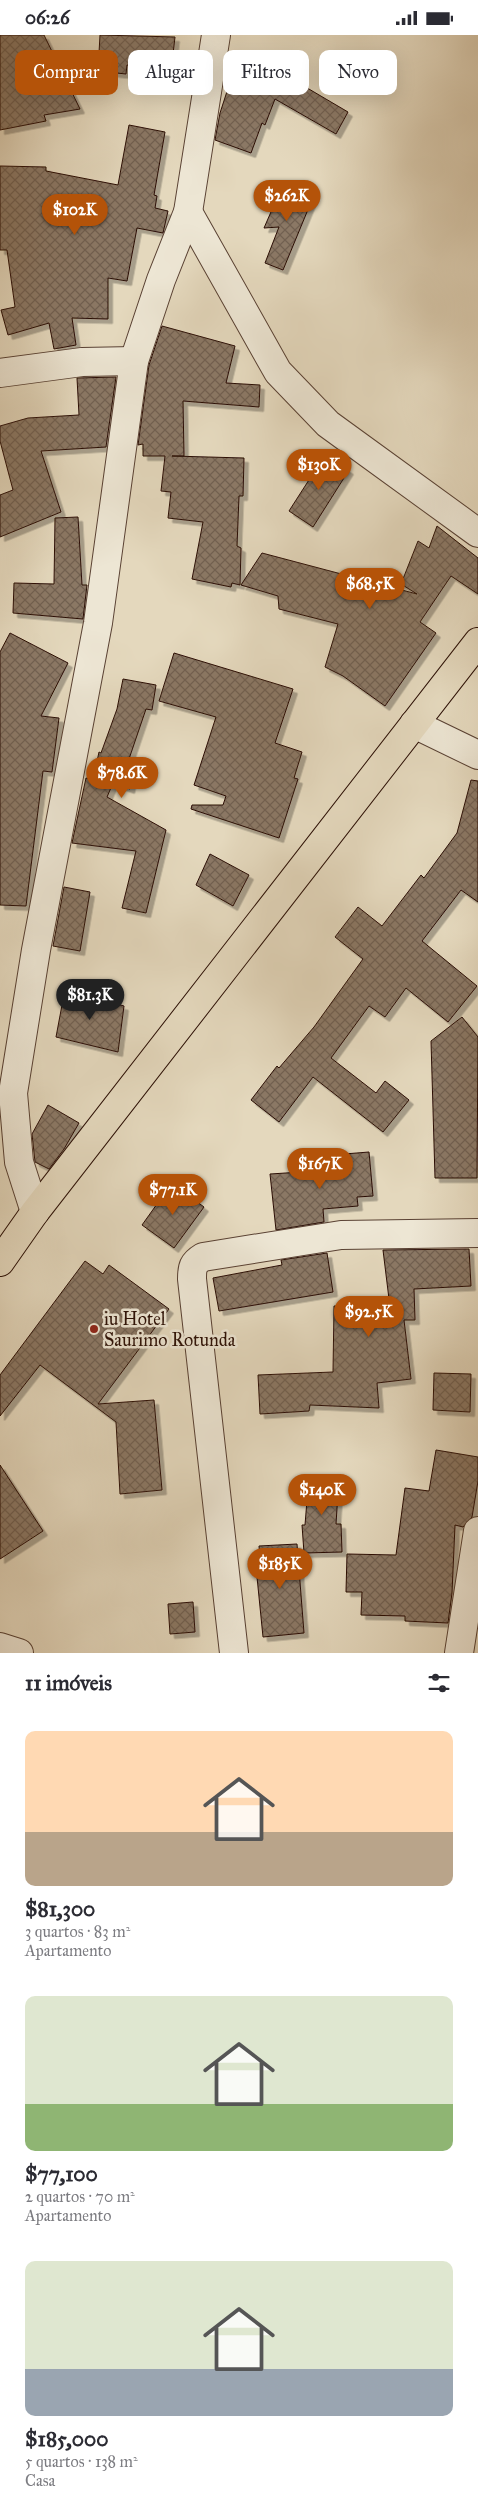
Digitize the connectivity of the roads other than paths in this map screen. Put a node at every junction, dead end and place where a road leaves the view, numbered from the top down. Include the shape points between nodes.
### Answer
1 (216, 35) edge
2 (188, 212) junction
3 (134, 361) junction
4 (0, 373) edge
5 (478, 533) edge
6 (478, 642) edge
7 (414, 724) junction
8 (478, 755) edge
9 (34, 1212) junction
10 (478, 1233) edge
11 (0, 1262) edge
12 (478, 1531) edge
13 (0, 1647) edge
14 (19, 1653) edge
15 (234, 1653) edge
16 (459, 1653) edge

1 - 2 street
2 - 3 street
2 - 5 street via 278,372 328,424
3 - 4 street via 82,362
3 - 9 street via 98,623 36,950 13,1093 19,1162
6 - 7 main road
7 - 8 street
7 - 9 main road
9 - 11 main road
10 - 15 street via 341,1235 203,1257 195,1261 192,1279
12 - 16 street
13 - 14 street

